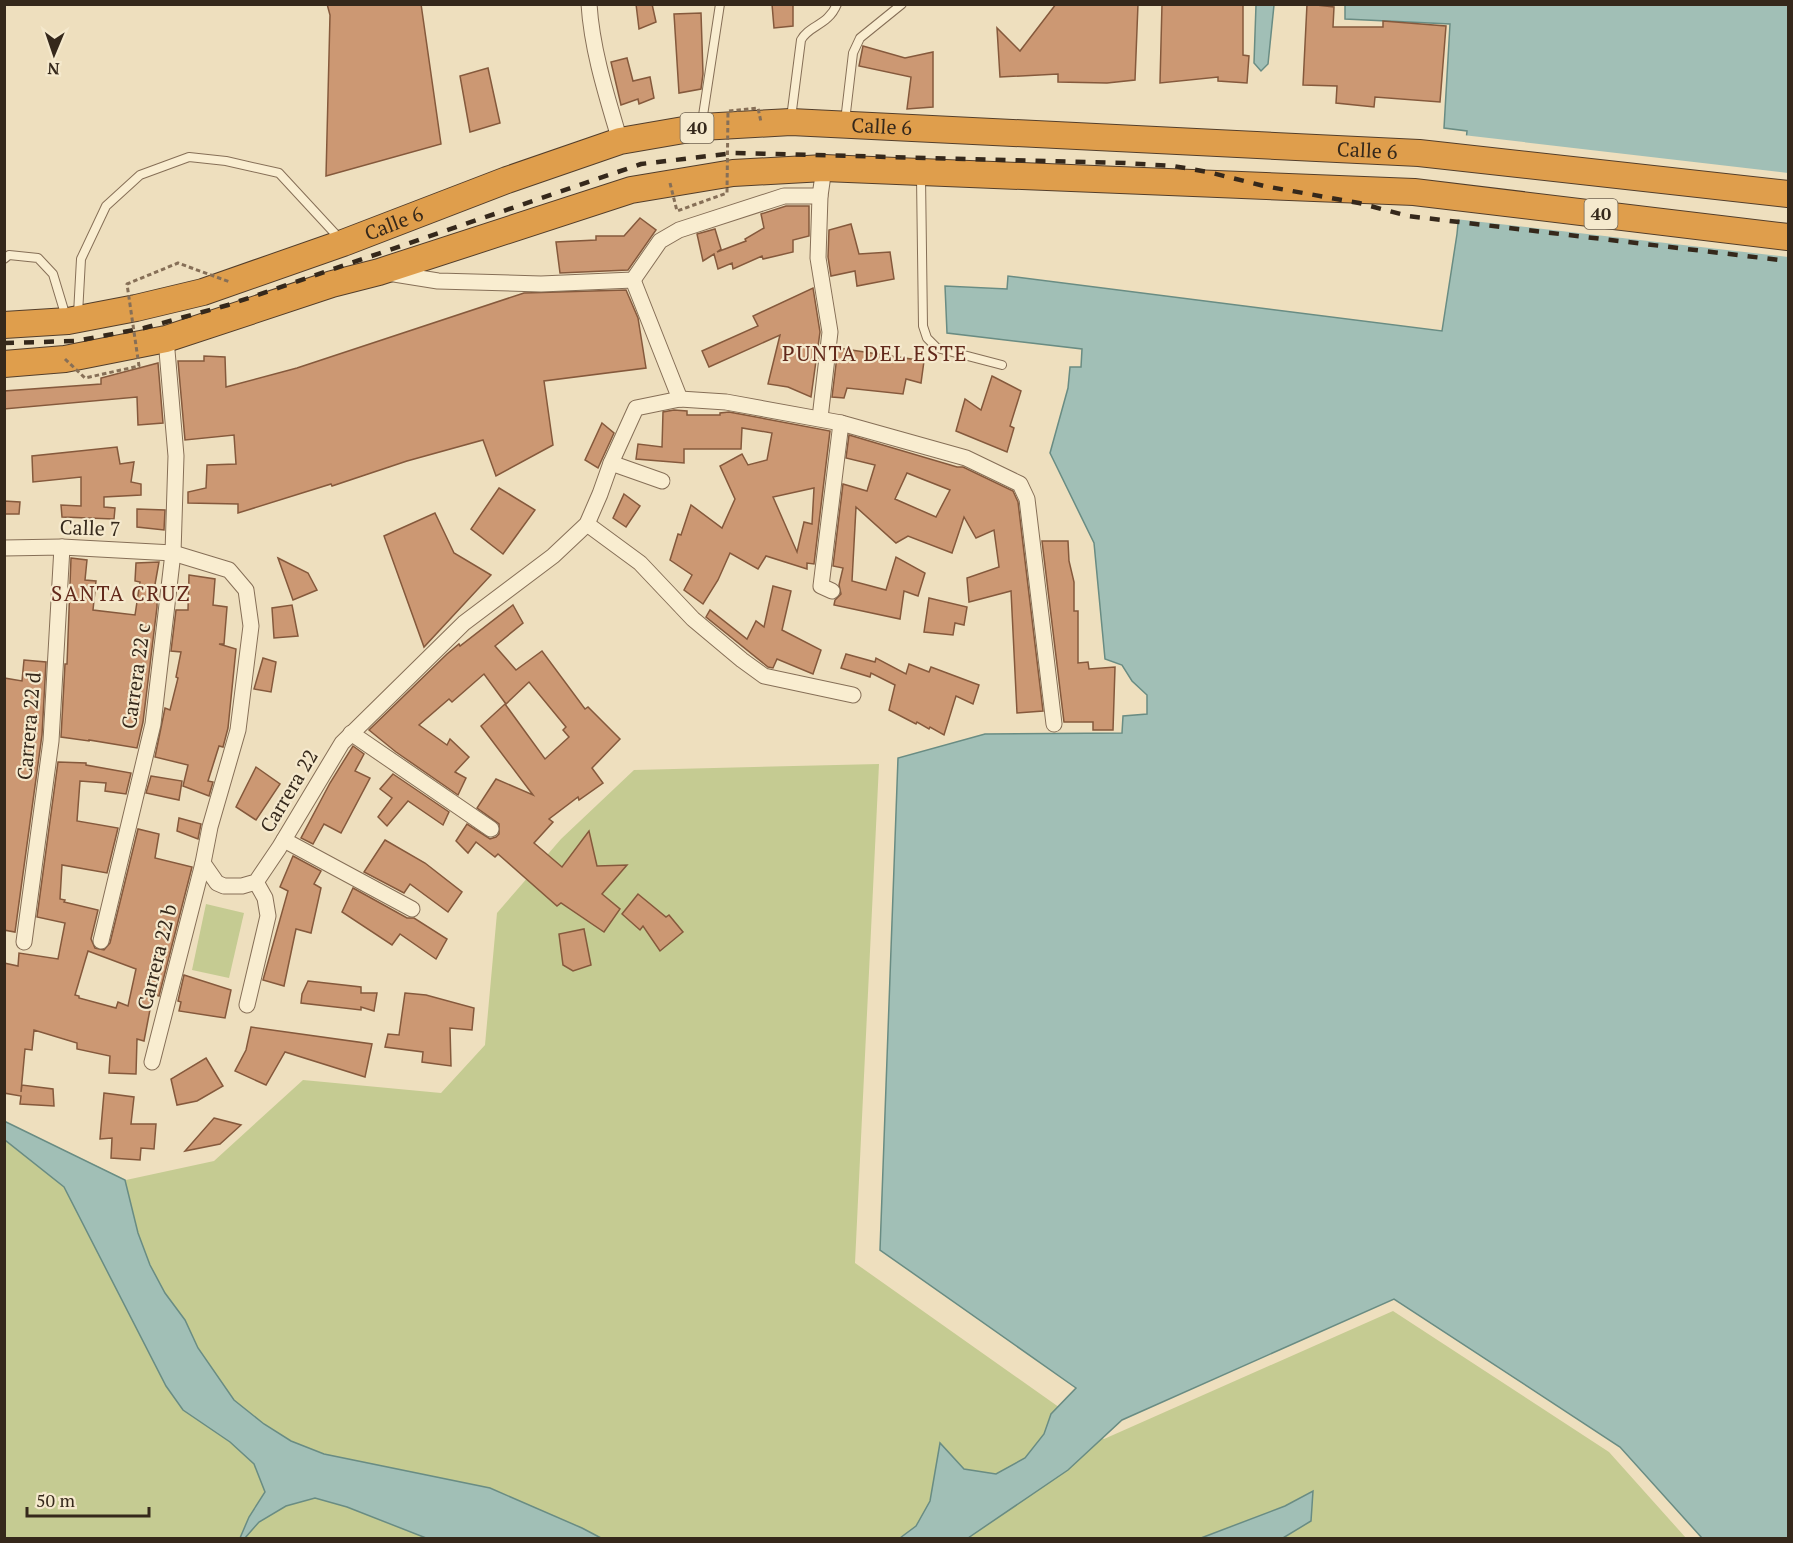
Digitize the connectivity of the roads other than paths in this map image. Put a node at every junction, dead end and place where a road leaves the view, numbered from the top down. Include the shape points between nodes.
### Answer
1 (589, 4) edge
2 (720, 4) edge
3 (837, 4) edge
4 (902, 4) edge
5 (790, 122) junction
6 (844, 125) junction
7 (701, 127) junction
8 (620, 141) junction
9 (824, 168) junction
10 (921, 173) junction
11 (1788, 194) edge
12 (820, 196) junction
13 (1788, 237) edge
14 (343, 243) junction
15 (4, 259) edge
16 (379, 272) junction
17 (633, 280) junction
18 (73, 320) junction
19 (4, 325) edge
20 (166, 339) junction
21 (4, 364) edge
22 (1002, 366) dead end
23 (680, 399) junction
24 (819, 418) junction
25 (841, 423) junction
26 (610, 463) junction
27 (662, 481) dead end
28 (587, 524) junction
29 (62, 547) junction
30 (4, 548) edge
31 (173, 553) junction
32 (832, 591) dead end
33 (853, 695) dead end
34 (1054, 724) dead end
35 (351, 733) junction
36 (490, 829) dead end
37 (284, 840) junction
38 (203, 863) junction
39 (256, 882) junction
40 (412, 909) dead end
41 (101, 941) dead end
42 (24, 942) dead end
43 (248, 1005) dead end
44 (152, 1062) dead end

1 - 8 street via 601,76
2 - 7 lane
3 - 5 lane via 829,20 801,40
4 - 6 lane via 860,38 853,53
5 - 6 highway, Calle 6 / 40
5 - 7 highway, Calle 6 / 40
6 - 11 highway, Calle 6 / 40 via 1419,153
7 - 8 highway, Calle 6 / 40
8 - 14 highway, Calle 6 / 40
9 - 10 highway, Calle 6 / 40
9 - 12 street
9 - 16 highway, Calle 6 / 40 via 733,173 631,190
10 - 13 highway, Calle 6 / 40 via 1414,192
10 - 22 lane via 923,326 927,338 936,348
12 - 17 street via 784,196 679,230 660,241
12 - 24 street via 818,258 830,332
14 - 18 highway, Calle 6 / 40 via 203,292
14 - 18 lane via 279,173 189,157 140,175 106,206 81,259
15 - 18 lane via 9,255 38,258 53,274
16 - 17 street via 438,281 518,284
16 - 20 highway, Calle 6 / 40
17 - 23 street
18 - 19 highway, Calle 6 / 40
20 - 21 highway, Calle 6 / 40 via 65,359
20 - 31 street, Carrera 22 c via 176,456
23 - 24 street via 726,402
23 - 26 street, Carrera 22 via 636,408
24 - 25 street
25 - 32 street via 821,586
25 - 34 street via 966,458 1020,484 1027,499
26 - 27 street
26 - 28 street, Carrera 22
28 - 33 street via 640,563 693,619 764,676
28 - 35 street, Carrera 22 via 553,556 464,623
29 - 30 street, Calle 7
29 - 31 street, Calle 7
29 - 42 street, Carrera 22 d via 51,741
31 - 38 street via 229,570 246,590 252,626 238,730
31 - 41 street, Carrera 22 c via 153,724
35 - 36 street
35 - 37 street, Carrera 22
37 - 39 street, Carrera 22
37 - 40 street
38 - 39 street via 217,883 224,886
38 - 44 street, Carrera 22 b
39 - 43 street via 265,898 268,916

